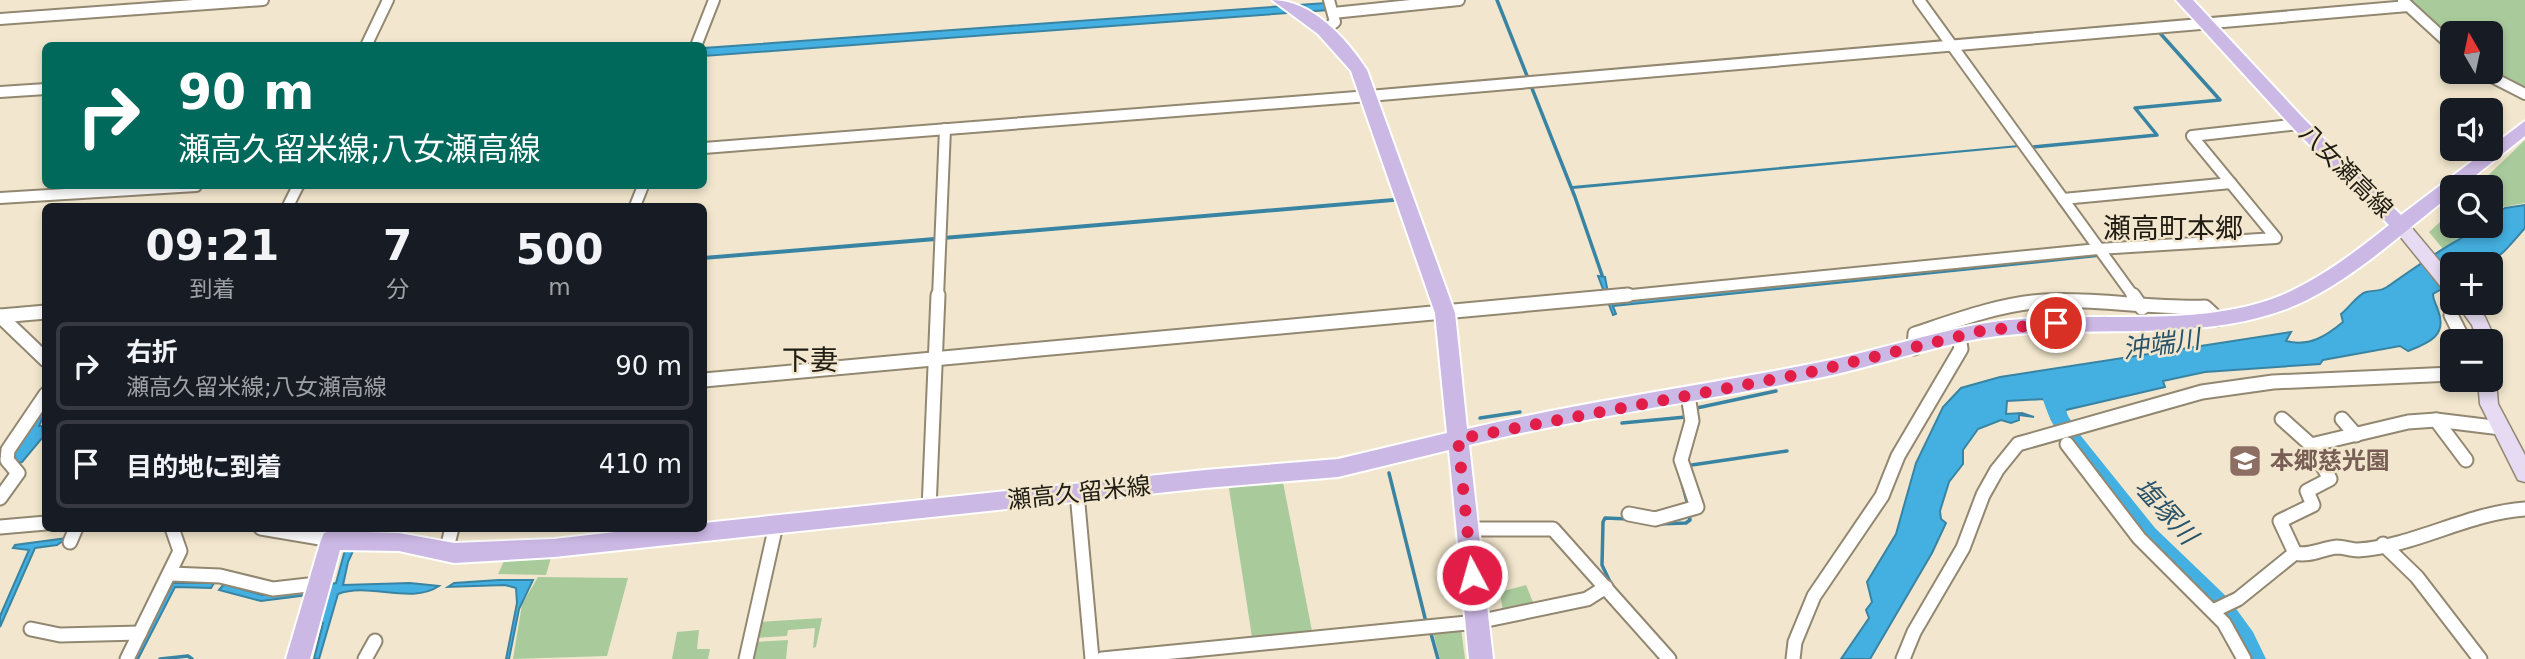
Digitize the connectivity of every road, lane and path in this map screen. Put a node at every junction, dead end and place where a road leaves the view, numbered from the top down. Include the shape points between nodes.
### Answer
1 (263, 0) edge
2 (388, 0) edge
3 (714, 0) edge
4 (1329, 0) edge
5 (1459, 0) edge
6 (1919, 0) edge
7 (2183, 0) edge
8 (1284, 2) edge
9 (2405, 3) edge
10 (0, 19) edge
11 (1329, 21) junction
12 (2206, 23) junction
13 (2440, 35) edge
14 (368, 42) edge
15 (698, 42) edge
16 (1953, 46) junction
17 (2503, 83) edge
18 (42, 89) edge
19 (0, 92) edge
20 (2525, 94) edge
21 (1369, 96) junction
22 (2299, 124) junction
23 (2525, 127) edge
24 (945, 129) junction
25 (707, 148) edge
26 (2231, 183) junction
27 (147, 189) edge
28 (0, 198) edge
29 (2063, 199) junction
30 (2401, 226) junction
31 (2098, 249) junction
32 (2440, 274) edge
33 (2141, 308) junction
34 (42, 312) edge
35 (1445, 313) junction
36 (2468, 315) edge
37 (2218, 319) junction
38 (2482, 329) edge
39 (1959, 337) junction
40 (1914, 348) junction
41 (42, 356) edge
42 (934, 359) junction
43 (2440, 375) edge
44 (707, 380) edge
45 (2488, 392) edge
46 (1688, 396) junction
47 (42, 400) edge
48 (2282, 419) dead end
49 (2342, 419) dead end
50 (2435, 420) junction
51 (2501, 428) junction
52 (2356, 435) junction
53 (1458, 439) junction
54 (2067, 444) dead end
55 (2311, 445) junction
56 (2466, 460) dead end
57 (2525, 474) edge
58 (1077, 493) junction
59 (0, 498) edge
60 (929, 509) junction
61 (2525, 509) edge
62 (1629, 514) dead end
63 (42, 523) edge
64 (776, 525) junction
65 (0, 527) edge
66 (1468, 528) junction
67 (74, 532) edge
68 (173, 532) edge
69 (310, 532) edge
70 (451, 532) edge
71 (334, 534) edge
72 (70, 542) dead end
73 (2384, 544) junction
74 (446, 552) junction
75 (2295, 553) junction
76 (171, 574) junction
77 (317, 584) junction
78 (1606, 587) junction
79 (2215, 610) junction
80 (1478, 622) junction
81 (31, 629) dead end
82 (140, 633) junction
83 (375, 641) dead end
84 (127, 659) edge
85 (298, 659) edge
86 (365, 659) edge
87 (746, 659) edge
88 (1092, 659) edge
89 (1102, 659) edge
90 (1481, 659) edge
91 (1669, 659) edge
92 (1793, 659) edge
93 (1903, 659) edge
94 (2244, 659) edge
95 (2480, 659) edge

1 - 10 street
2 - 14 street
3 - 15 street
4 - 11 street
5 - 11 street
6 - 16 street
7 - 12 main road, 八女瀬高線
8 - 11 main road
9 - 12 street
9 - 13 street
11 - 21 main road
12 - 16 street
12 - 22 main road, 八女瀬高線
16 - 21 street
16 - 29 street
17 - 20 street
18 - 19 street
21 - 24 street
21 - 35 main road
22 - 26 street via 2192,136
22 - 30 main road, 八女瀬高線
23 - 30 main road, 八女瀬高線
24 - 25 street
24 - 42 street
26 - 29 street
26 - 31 street via 2276,238
27 - 28 street
29 - 31 street
30 - 32 main road
30 - 37 main road, 瀬高久留米線 via 2357,261 2299,296
31 - 33 street
31 - 35 street
33 - 37 street via 2205,307
33 - 40 street via 2065,301 2021,303 1915,334
34 - 41 street via 0,316
35 - 42 street
35 - 53 main road
36 - 38 main road
37 - 39 main road, 瀬高久留米線 via 2056,323
39 - 40 main road, 瀬高久留米線
39 - 92 street via 1961,349 1898,456 1882,496 1814,596
40 - 46 main road, 瀬高久留米線
42 - 44 street
42 - 60 street
43 - 93 street via 2273,382 2202,392 2018,444 1997,470 1963,548
45 - 51 main road
46 - 53 main road, 瀬高久留米線
46 - 62 street via 1695,421 1682,453 1683,470 1697,507 1655,519
47 - 59 street via 8,450 7,460 18,473
48 - 55 street
49 - 52 street
50 - 51 street
50 - 52 street
50 - 56 street
51 - 57 main road
52 - 55 street
53 - 58 main road, 瀬高久留米線 via 1338,468
53 - 66 main road
54 - 79 street via 2140,538
55 - 75 street via 2330,479 2307,491 2313,505 2280,521
58 - 60 main road, 瀬高久留米線
58 - 88 street
60 - 64 main road, 瀬高久留米線
61 - 73 street via 2496,511
63 - 65 street
64 - 74 main road, 瀬高久留米線 via 555,548
64 - 87 street
66 - 78 street via 1553,529
66 - 80 main road
67 - 72 street
68 - 76 street via 180,551
69 - 71 street
70 - 74 street
71 - 74 main road, 瀬高久留米線
71 - 77 main road
73 - 75 street
73 - 95 street via 2417,577
75 - 79 street via 2238,599
76 - 77 street via 220,576 273,589
76 - 82 street
77 - 85 main road
78 - 80 street via 1587,599
78 - 91 street
79 - 94 street
80 - 89 street
80 - 90 main road
81 - 82 street via 60,635
82 - 84 street
83 - 86 street

